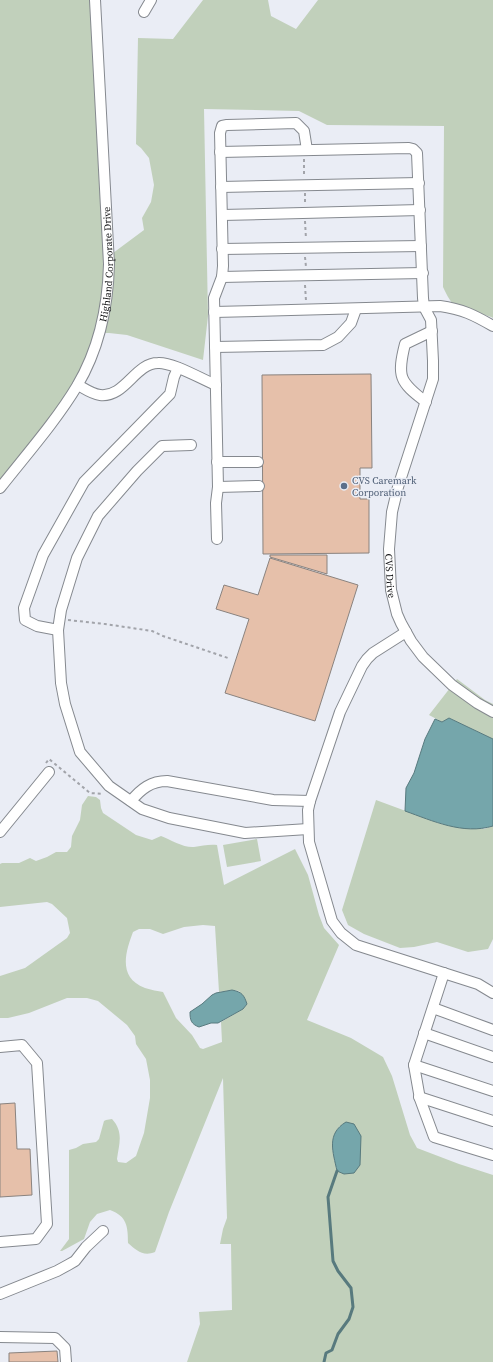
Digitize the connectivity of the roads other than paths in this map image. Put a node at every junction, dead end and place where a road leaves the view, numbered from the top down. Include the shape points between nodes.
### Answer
1 (151, 0) edge
2 (96, 3) edge
3 (144, 12) dead end
4 (305, 150) junction
5 (220, 152) junction
6 (419, 183) junction
7 (221, 187) junction
8 (420, 210) junction
9 (222, 215) junction
10 (421, 246) junction
11 (222, 249) junction
12 (423, 273) junction
13 (222, 277) junction
14 (424, 307) junction
15 (356, 309) junction
16 (214, 312) junction
17 (493, 326) edge
18 (432, 331) junction
19 (216, 347) junction
20 (178, 368) junction
21 (78, 385) junction
22 (216, 385) junction
23 (426, 402) junction
24 (191, 445) dead end
25 (217, 462) junction
26 (258, 462) dead end
27 (259, 486) dead end
28 (218, 487) junction
29 (0, 488) edge
30 (217, 539) dead end
31 (58, 630) junction
32 (406, 632) junction
33 (493, 712) edge
34 (46, 769) road end
35 (131, 801) junction
36 (310, 801) junction
37 (308, 829) junction
38 (0, 832) edge
39 (444, 973) junction
40 (493, 993) edge
41 (433, 1008) junction
42 (493, 1030) edge
43 (424, 1033) junction
44 (0, 1046) edge
45 (493, 1057) edge
46 (414, 1065) junction
47 (493, 1091) edge
48 (419, 1097) junction
49 (493, 1121) edge
50 (493, 1155) edge
51 (103, 1231) dead end
52 (0, 1242) edge
53 (0, 1294) edge
54 (0, 1337) edge
55 (66, 1362) edge

1 - 3 street
2 - 21 street, Highland Corporate Drive via 108,278 105,308 98,336
4 - 5 street
4 - 5 street via 304,131 296,123 222,126
4 - 6 street via 411,148 417,153
5 - 7 street
6 - 7 street
6 - 8 street
7 - 9 street
8 - 9 street
8 - 10 street
9 - 11 street
10 - 11 street
10 - 12 street
11 - 13 street
12 - 13 street
12 - 14 street
13 - 16 street via 214,298
14 - 15 street
14 - 17 street via 456,308
14 - 18 street, CVS Drive via 431,320
15 - 16 street
15 - 19 street via 351,323 338,336 323,345
16 - 19 street
18 - 23 street, CVS Drive via 433,379
18 - 23 street via 405,344 400,362 402,379
19 - 22 street
20 - 21 street via 165,363 154,363 141,370 118,390 104,395
20 - 22 street
20 - 31 street via 170,394 84,482 43,555 24,608 26,620 37,626
21 - 29 street, Highland Corporate Drive
22 - 25 street
23 - 32 street, CVS Drive via 398,487 390,530 391,590 397,614
24 - 31 street via 162,446 98,516 77,558
25 - 26 street
25 - 28 street
27 - 28 street
28 - 30 street
31 - 35 street via 61,683 80,752 109,786
32 - 33 street, CVS Drive via 438,673
32 - 36 street via 373,653 362,666 340,712
34 - 38 street
35 - 36 street via 146,786 159,781 273,800
35 - 37 street via 142,809 169,818 245,833
36 - 37 street
37 - 39 street via 309,842 332,921 341,933 356,945
39 - 40 street via 478,984
39 - 41 street
41 - 42 street
41 - 43 street
43 - 45 street
43 - 46 street
44 - 52 street via 22,1045 37,1063 47,1224 36,1239
46 - 47 street
46 - 48 street
48 - 49 street
48 - 50 street via 434,1137
51 - 53 street via 75,1261
54 - 55 street via 55,1338 65,1348

